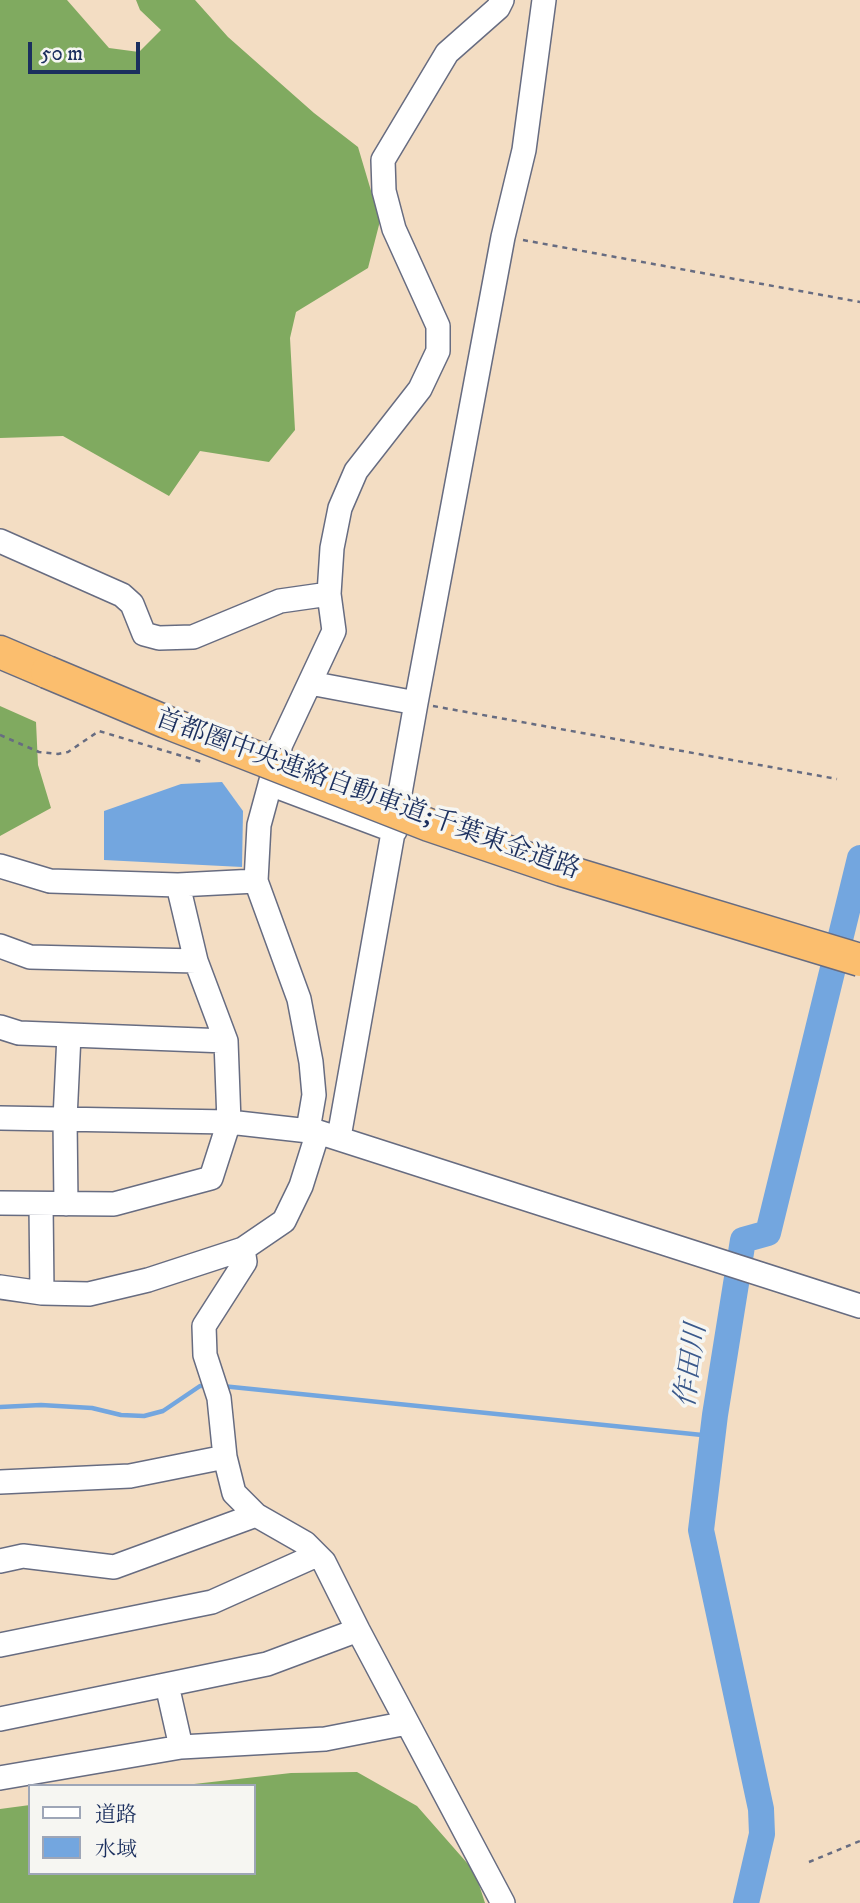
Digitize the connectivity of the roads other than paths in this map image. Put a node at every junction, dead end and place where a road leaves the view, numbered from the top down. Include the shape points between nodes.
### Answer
1 (502, 0) edge
2 (544, 0) edge
3 (0, 541) edge
4 (329, 594) junction
5 (0, 652) edge
6 (310, 683) junction
7 (416, 703) junction
8 (270, 784) junction
9 (395, 831) junction
10 (0, 866) edge
11 (256, 881) junction
12 (178, 885) junction
13 (0, 946) edge
14 (860, 960) edge
15 (197, 961) junction
16 (0, 1027) edge
17 (69, 1035) junction
18 (226, 1041) junction
19 (0, 1118) edge
20 (65, 1119) junction
21 (229, 1122) junction
22 (322, 1133) junction
23 (0, 1203) edge
24 (41, 1203) junction
25 (66, 1204) junction
26 (243, 1249) junction
27 (0, 1287) edge
28 (43, 1293) junction
29 (860, 1306) edge
30 (225, 1457) junction
31 (0, 1482) edge
32 (256, 1516) junction
33 (317, 1555) junction
34 (0, 1561) edge
35 (358, 1630) junction
36 (0, 1645) edge
37 (167, 1685) junction
38 (0, 1719) edge
39 (407, 1723) junction
40 (181, 1747) junction
41 (0, 1778) edge
42 (503, 1903) edge

1 - 4 street via 447,53 383,160 384,191 394,229 438,326 438,351 420,389 356,471 340,508
2 - 7 street via 524,150 503,236
3 - 4 street via 122,595 132,604 144,634 159,638 193,637 280,601
4 - 6 street via 334,631
5 - 14 highway, 首都圏中央連絡自動車道;千葉東金道路, bridge via 429,825
6 - 7 street
6 - 8 street via 281,744
7 - 9 street
8 - 9 street
8 - 11 street via 258,825
9 - 22 street
10 - 12 street via 50,881
11 - 12 street
11 - 22 street via 299,999
12 - 15 street
13 - 15 street via 30,957
15 - 18 street
16 - 17 street via 19,1033
17 - 18 street
17 - 20 street
18 - 21 street
19 - 20 street
20 - 21 street
20 - 25 street
21 - 22 street
21 - 25 street via 211,1178 114,1204
22 - 26 street via 284,1221
22 - 29 street
23 - 24 street
24 - 25 street
24 - 28 street
26 - 28 street via 89,1294
26 - 30 street via 245,1262 204,1326 205,1355 219,1398
27 - 28 street
30 - 31 street via 130,1476
30 - 32 street via 234,1493
32 - 33 street via 305,1543
32 - 34 street via 114,1567 23,1556
33 - 35 street
33 - 36 street via 212,1601
35 - 37 street via 267,1664
35 - 39 street
37 - 38 street
37 - 40 street
39 - 40 street via 325,1738
39 - 42 street
40 - 41 street

